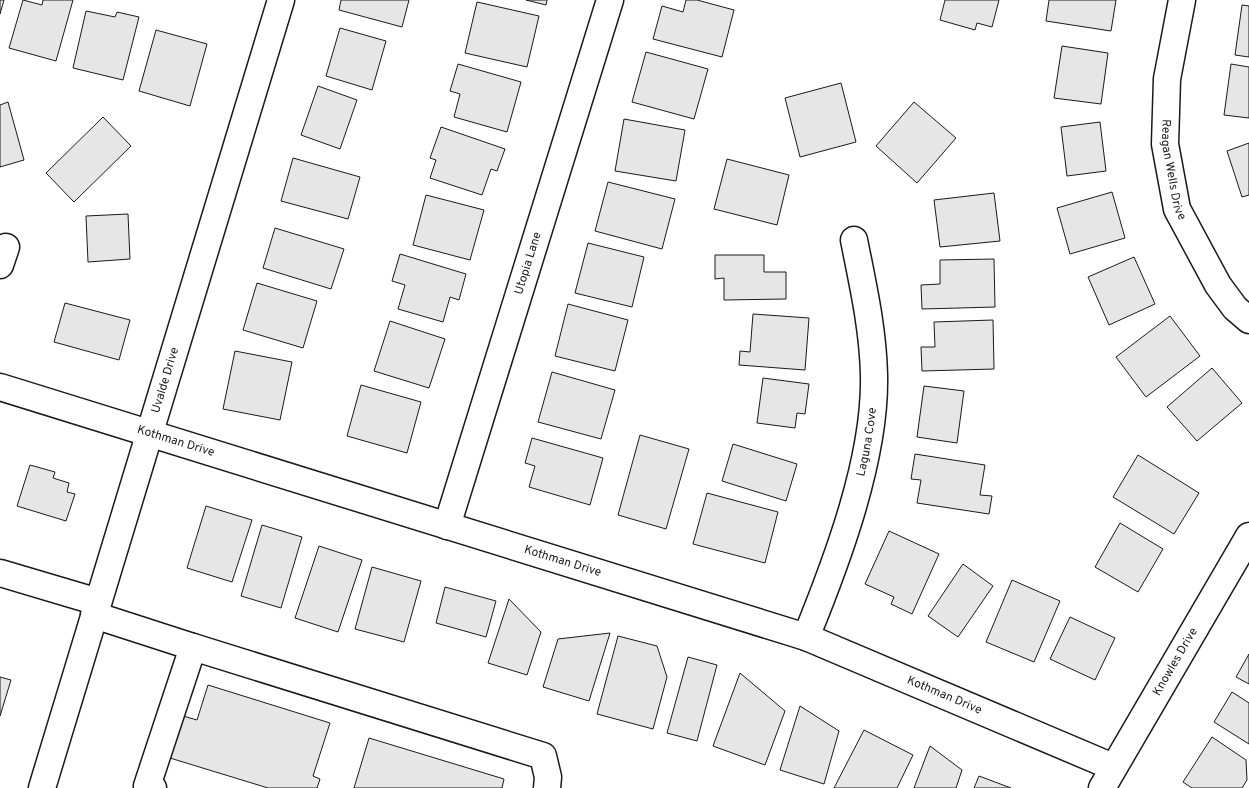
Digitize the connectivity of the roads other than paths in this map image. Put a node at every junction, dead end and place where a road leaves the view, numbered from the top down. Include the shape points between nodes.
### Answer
1 (281, 0) edge
2 (610, 0) edge
3 (1182, 0) edge
4 (854, 240) dead end
5 (1249, 320) edge
6 (0, 388) edge
7 (149, 434) junction
8 (447, 526) junction
9 (1249, 536) edge
10 (0, 574) edge
11 (96, 609) junction
12 (806, 638) junction
13 (194, 647) junction
14 (1108, 777) edge
15 (42, 788) edge
16 (153, 788) edge
17 (547, 788) edge

1 - 7 street, Uvalde Drive
2 - 8 street, Utopia Lane
3 - 5 street, Reagan Wells Drive via 1167,78 1164,144 1177,209 1218,285 1235,308
4 - 12 street, Laguna Cove via 870,317 874,375 871,426 833,569
6 - 7 street, Kothman Drive
7 - 8 street, Kothman Drive
7 - 11 street, Uvalde Drive
8 - 12 street, Kothman Drive
9 - 14 street, Knowles Drive
10 - 11 street
11 - 13 street
11 - 15 street, Uvalde Drive
12 - 14 street, Kothman Drive
13 - 16 street via 147,786
13 - 17 street via 543,756

